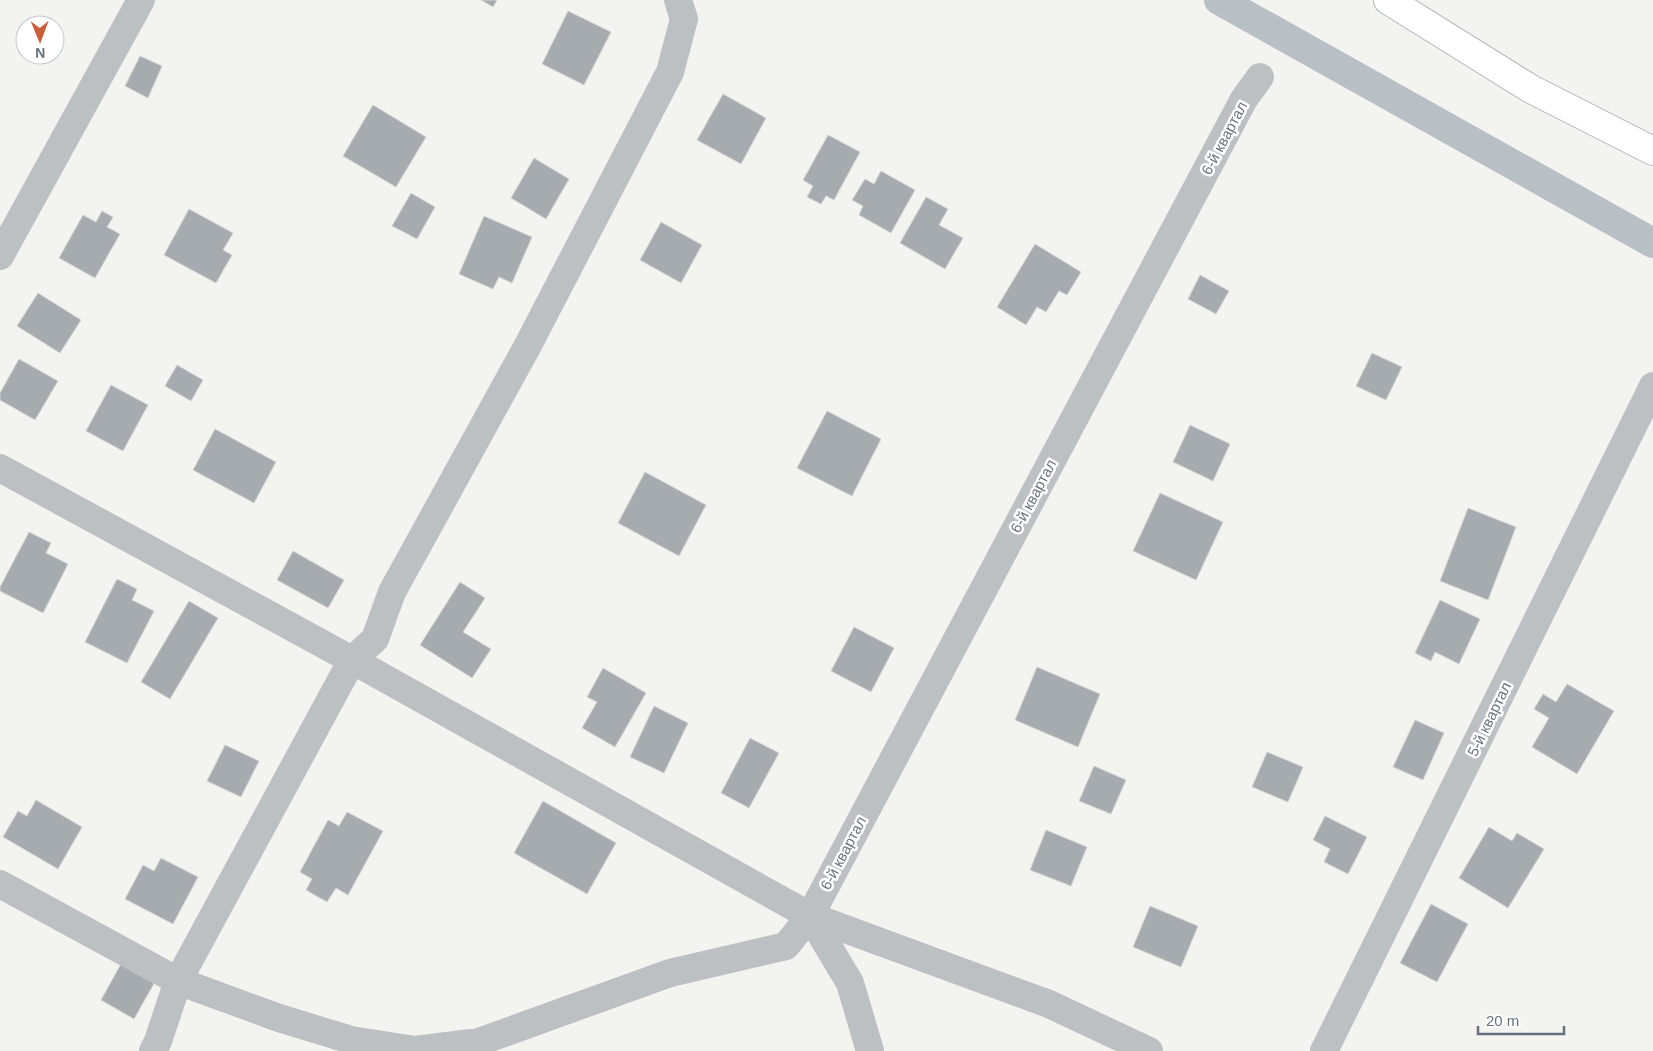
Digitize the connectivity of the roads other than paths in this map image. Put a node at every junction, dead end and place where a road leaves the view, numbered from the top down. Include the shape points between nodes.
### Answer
1 (141, 0) edge
2 (678, 0) edge
3 (1388, 0) edge
4 (1260, 77) dead end
5 (1653, 151) edge
6 (0, 256) edge
7 (1653, 386) edge
8 (0, 468) edge
9 (352, 660) junction
10 (0, 884) edge
11 (810, 916) junction
12 (178, 981) junction
13 (464, 1047) edge
14 (153, 1051) edge
15 (870, 1051) edge
16 (1149, 1051) edge
17 (1324, 1051) edge

1 - 6 street
2 - 9 street via 684,19 670,72 527,347 392,592 375,639
3 - 5 street via 1531,89
4 - 11 street, 6-й квартал via 1244,99
7 - 17 street, 5-й квартал
8 - 9 street
9 - 11 street
9 - 12 street
10 - 12 street, 6-й квартал
11 - 13 street, 6-й квартал via 786,946 670,973
11 - 15 street via 850,982
11 - 16 street via 1049,1004
12 - 13 street, 6-й квартал via 351,1040 415,1050
12 - 14 street

